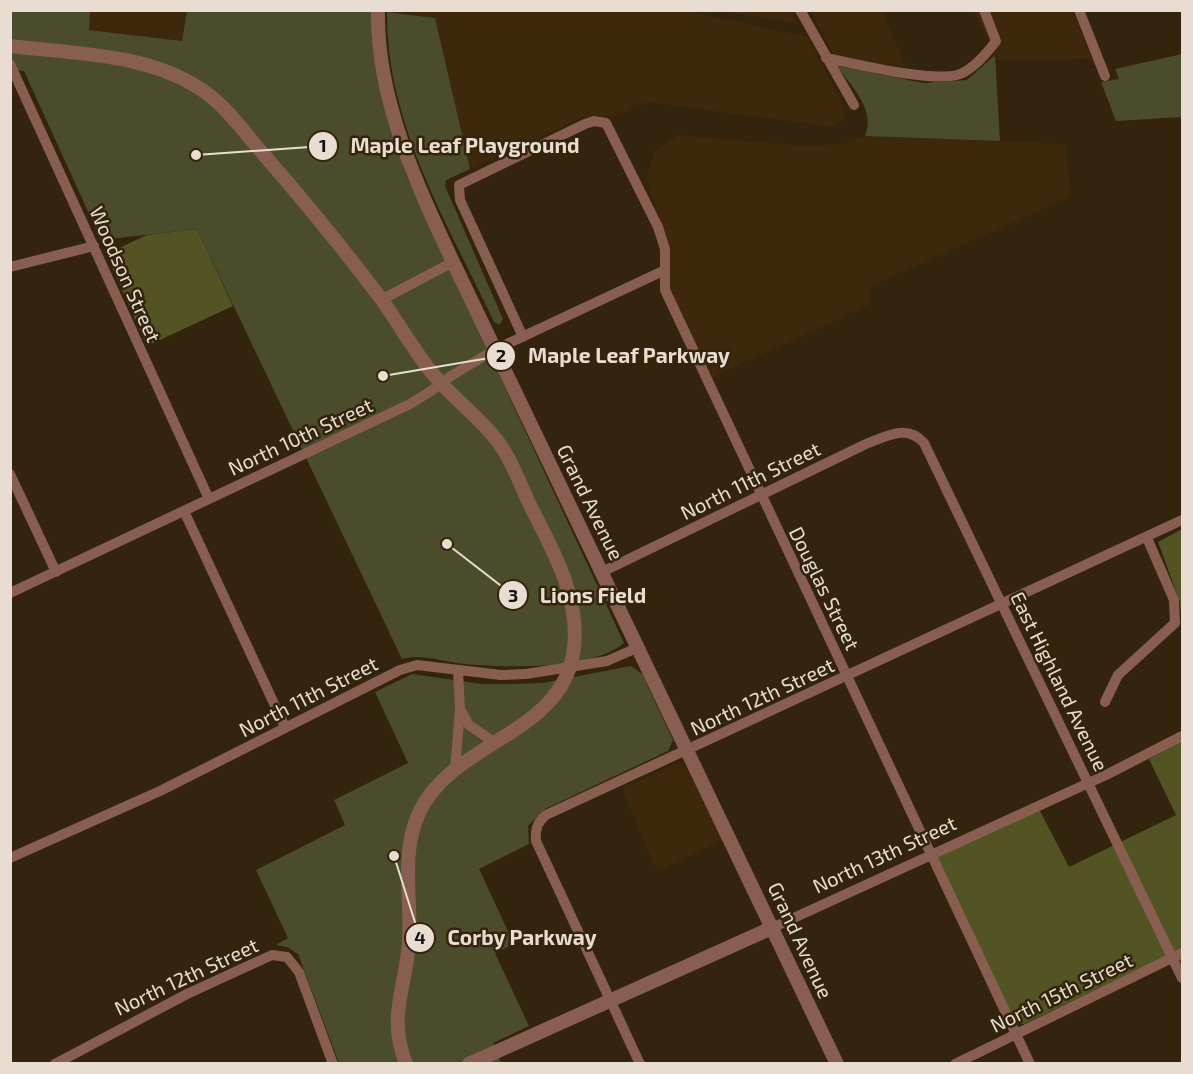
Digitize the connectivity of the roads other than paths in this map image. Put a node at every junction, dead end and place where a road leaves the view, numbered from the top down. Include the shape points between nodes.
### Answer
1 (378, 10) edge
2 (800, 10) edge
3 (984, 10) edge
4 (1079, 10) edge
5 (10, 46) edge
6 (826, 58) junction
7 (10, 64) edge
8 (1105, 76) dead end
9 (854, 105) dead end
10 (94, 246) junction
11 (453, 262) junction
12 (10, 267) edge
13 (663, 271) junction
14 (381, 300) junction
15 (523, 337) junction
16 (496, 349) junction
17 (882, 438) joint
18 (10, 474) edge
19 (760, 495) junction
20 (208, 499) junction
21 (184, 512) junction
22 (1182, 520) edge
23 (1147, 538) junction
24 (56, 572) junction
25 (602, 572) junction
26 (10, 593) edge
27 (1003, 604) junction
28 (639, 647) junction
29 (458, 672) junction
30 (847, 676) junction
31 (1105, 702) dead end
32 (460, 709) junction
33 (285, 728) junction
34 (1182, 736) edge
35 (494, 742) junction
36 (688, 750) junction
37 (455, 769) junction
38 (1089, 783) junction
39 (929, 854) junction
40 (10, 858) edge
41 (774, 927) junction
42 (1178, 956) edge
43 (1182, 978) edge
44 (612, 999) junction
45 (1017, 1035) junction
46 (55, 1064) edge
47 (333, 1064) edge
48 (406, 1064) edge
49 (469, 1064) edge
50 (640, 1064) edge
51 (837, 1064) edge
52 (955, 1064) edge
53 (1030, 1064) edge

1 - 11 street, Grand Avenue via 384,67 407,159
2 - 6 street
3 - 6 street via 996,41 984,56 958,75 916,75
4 - 8 street
5 - 14 street via 127,61 158,69 208,94 274,167
6 - 9 street
7 - 10 street, Woodson Street
10 - 12 street
10 - 20 street, Woodson Street
11 - 14 street
11 - 16 street, Grand Avenue
13 - 15 street, North 10th Street
13 - 15 street, Douglas Street via 665,249 658,227 606,123 585,124 459,185 460,200
13 - 19 street, Douglas Street via 665,290
14 - 35 street via 433,374 494,436 509,458 569,591 575,623 569,671 541,712
15 - 16 street, North 10th Street
16 - 20 street, North 10th Street, bridge via 410,404
16 - 25 street, Grand Avenue
17 - 19 street, North 11th Street
17 - 27 street, East Highland Avenue via 908,431 924,443
18 - 24 street
19 - 25 street, North 11th Street
19 - 30 street, Douglas Street
20 - 21 street, North 10th Street
21 - 24 street, North 10th Street
21 - 33 street
22 - 23 street, North 12th Street
23 - 27 street, North 12th Street
23 - 31 street via 1174,600 1175,623 1119,675
24 - 26 street, North 10th Street
25 - 28 street, Grand Avenue
27 - 30 street, North 12th Street
27 - 38 street, East Highland Avenue
28 - 29 street, North 11th Street, bridge via 607,661 526,674
28 - 36 street, Grand Avenue
29 - 32 street
29 - 33 street, North 11th Street via 417,665 400,670
30 - 36 street, North 12th Street
30 - 39 street, Douglas Street
32 - 35 street via 470,725
32 - 37 street
33 - 40 street, North 11th Street via 160,791
34 - 38 street, North 13th Street
35 - 37 street
36 - 41 street, Grand Avenue
36 - 44 street, North 12th Street via 546,815 535,830 536,841
37 - 48 street via 427,797 411,836 406,895 409,942 396,1018
38 - 39 street, North 13th Street
38 - 42 street, East Highland Avenue
39 - 41 street, North 13th Street
39 - 45 street, Douglas Street
41 - 44 street, North 13th Street
41 - 51 street, Grand Avenue
42 - 43 street, East Highland Avenue
42 - 45 street, North 15th Street
44 - 49 street, North 13th Street
44 - 50 street
45 - 52 street, North 15th Street
45 - 53 street, Douglas Street
46 - 47 street, North 12th Street via 176,999 272,955 286,957 299,972

